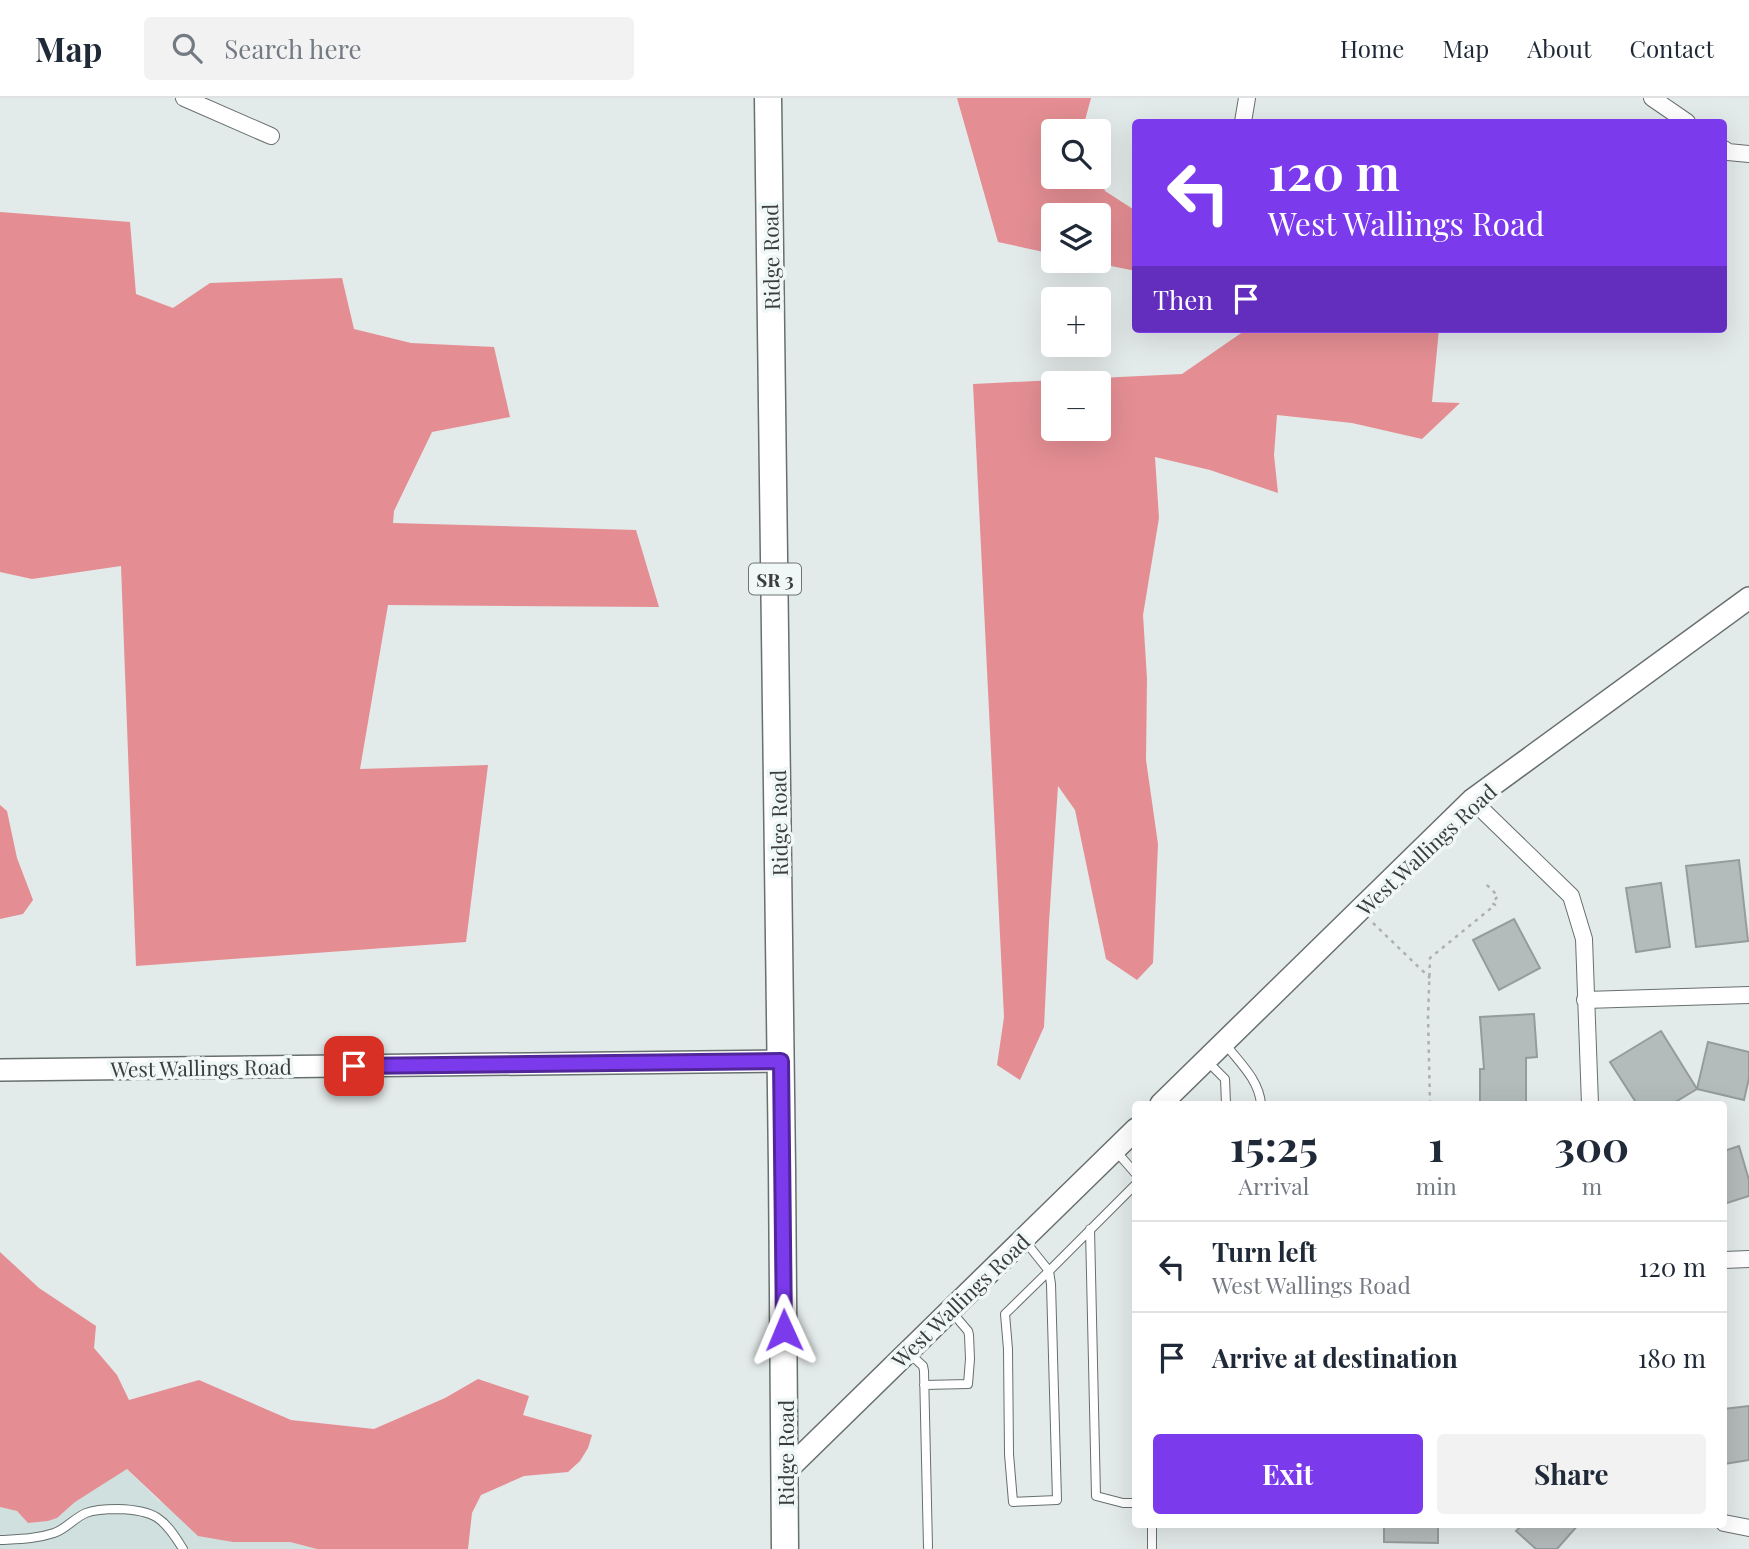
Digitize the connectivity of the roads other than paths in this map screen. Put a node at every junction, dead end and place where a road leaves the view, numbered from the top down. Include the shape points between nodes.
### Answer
1 (184, 98) edge
2 (768, 98) edge
3 (1247, 98) edge
4 (1652, 98) edge
5 (1244, 119) edge
6 (1683, 119) edge
7 (271, 136) dead end
8 (1727, 154) edge
9 (1749, 154) edge
10 (1749, 598) edge
11 (1472, 800) junction
12 (1749, 995) edge
13 (1586, 1000) junction
14 (1224, 1042) junction
15 (1206, 1060) junction
16 (781, 1061) junction
17 (0, 1070) edge
18 (1164, 1101) edge
19 (1226, 1101) edge
20 (1261, 1101) edge
21 (1590, 1101) edge
22 (1132, 1133) edge
23 (1115, 1149) junction
24 (1132, 1169) edge
25 (1132, 1188) edge
26 (1090, 1229) junction
27 (1023, 1239) junction
28 (1749, 1259) edge
29 (1727, 1260) edge
30 (1049, 1271) junction
31 (950, 1310) junction
32 (908, 1351) junction
33 (924, 1385) junction
34 (785, 1472) junction
35 (1132, 1503) edge
36 (1727, 1524) edge
37 (1152, 1528) edge
38 (1749, 1528) edge
39 (0, 1540) edge
40 (928, 1547) dead end
41 (183, 1549) edge
42 (785, 1549) edge
43 (1152, 1549) edge

1 - 7 street
2 - 16 main road, Ridge Road / SR 3
3 - 5 street
4 - 6 street
8 - 9 street
10 - 11 street, West Wallings Road
11 - 13 street via 1571,896 1584,939
11 - 14 street, West Wallings Road
12 - 13 street
13 - 21 street
14 - 15 street, West Wallings Road
14 - 20 lane via 1255,1082
15 - 18 street, West Wallings Road
15 - 19 lane via 1225,1079
16 - 17 street, West Wallings Road
16 - 34 main road, Ridge Road / SR 3
22 - 23 street, West Wallings Road
23 - 24 lane
23 - 27 street, West Wallings Road
25 - 26 lane
26 - 30 lane
26 - 35 lane via 1096,1496
27 - 30 lane
27 - 31 street, West Wallings Road
28 - 29 street
30 - 30 lane via 1005,1314 1013,1502 1057,1500
31 - 32 street, West Wallings Road
31 - 33 lane via 969,1335 968,1384
32 - 33 lane via 923,1366
32 - 34 street, West Wallings Road
33 - 40 lane
34 - 42 main road, Ridge Road / SR 3
36 - 38 street
37 - 43 lane
39 - 41 lane via 35,1539 103,1509 139,1510 158,1516

